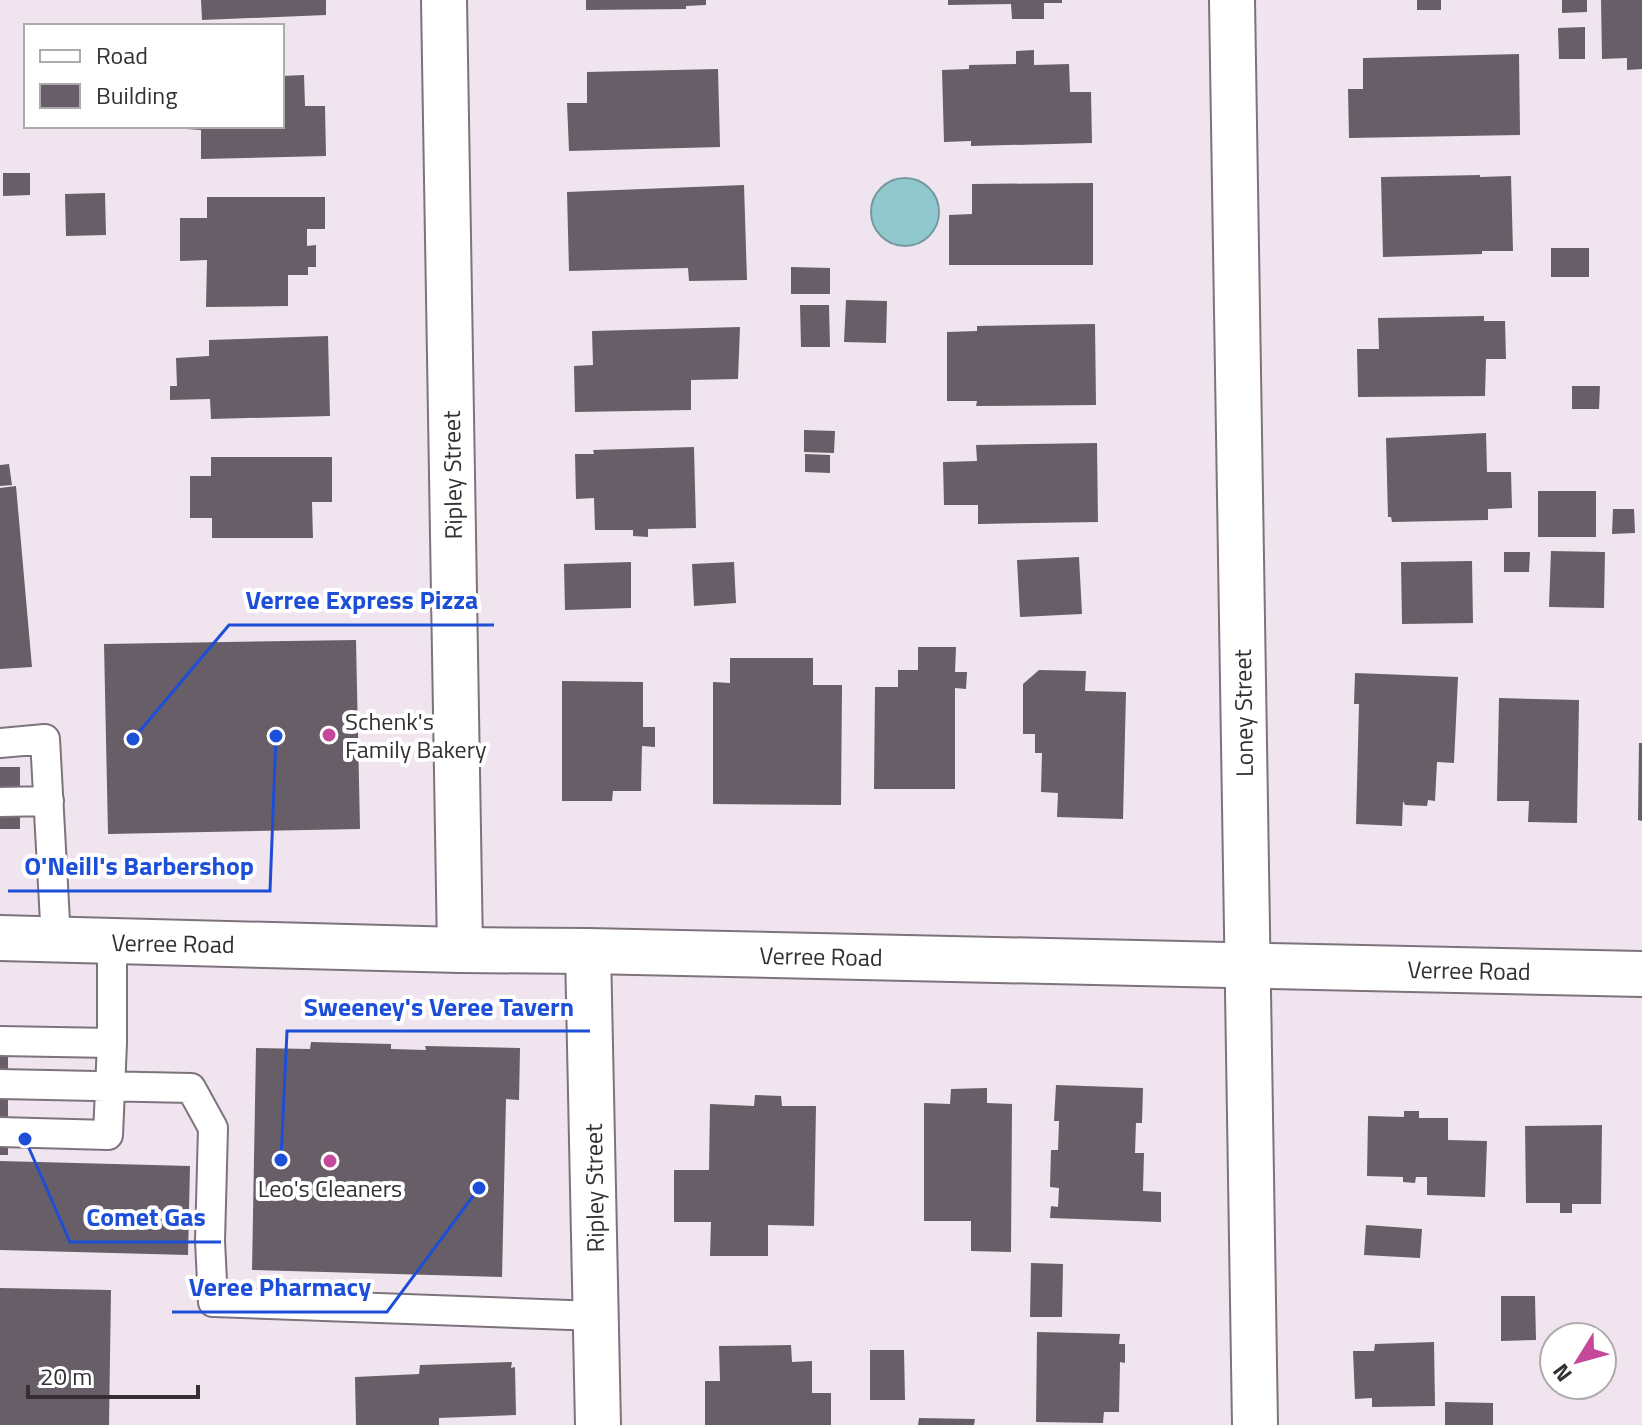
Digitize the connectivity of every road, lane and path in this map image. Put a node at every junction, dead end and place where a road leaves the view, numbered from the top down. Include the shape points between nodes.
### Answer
1 (444, 0) edge
2 (1232, 0) edge
3 (0, 743) edge
4 (49, 801) junction
5 (0, 802) edge
6 (0, 938) edge
7 (56, 940) junction
8 (112, 942) junction
9 (460, 950) junction
10 (588, 951) junction
11 (1248, 965) junction
12 (1642, 974) edge
13 (0, 1041) edge
14 (112, 1043) junction
15 (0, 1084) edge
16 (110, 1086) junction
17 (0, 1132) edge
18 (597, 1316) junction
19 (598, 1425) edge
20 (1255, 1425) edge

1 - 9 street, Ripley Street
2 - 11 street, Loney Street
3 - 4 lane via 45,739
4 - 5 lane
4 - 7 lane
6 - 7 street, Verree Road
7 - 8 street, Verree Road
8 - 9 street, Verree Road
8 - 14 lane
9 - 10 street, Verree Road
10 - 11 street, Verree Road
10 - 18 street, Ripley Street
11 - 12 street, Verree Road
11 - 20 street, Loney Street
13 - 14 lane
14 - 16 lane
15 - 16 lane
16 - 17 lane via 108,1135
16 - 18 lane via 191,1088 213,1128 213,1302
18 - 19 street, Ripley Street

